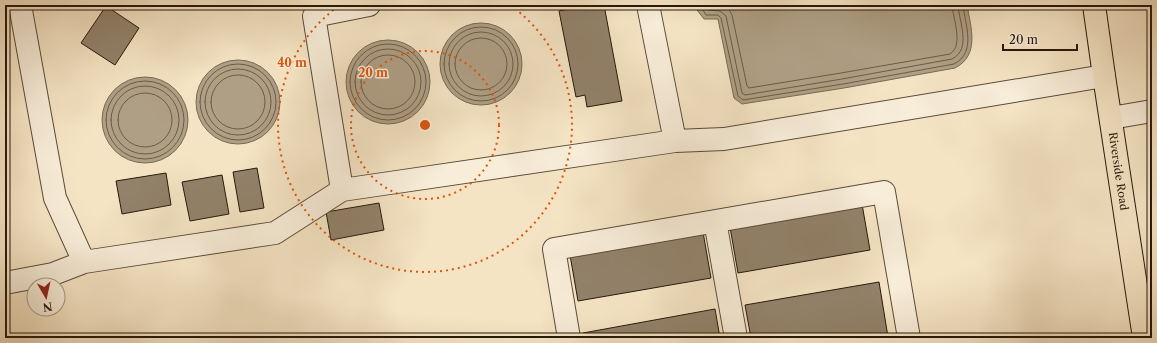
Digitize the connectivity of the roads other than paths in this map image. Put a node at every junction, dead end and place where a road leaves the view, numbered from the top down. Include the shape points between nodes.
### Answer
1 (20, 5) edge
2 (369, 5) edge
3 (648, 5) edge
4 (1094, 5) edge
5 (1104, 76) junction
6 (1152, 111) edge
7 (1110, 118) junction
8 (675, 141) junction
9 (342, 190) junction
10 (715, 221) junction
11 (84, 262) junction
12 (5, 283) edge
13 (1146, 312) edge
14 (569, 338) edge
15 (736, 338) edge
16 (909, 338) edge
17 (1144, 338) edge

1 - 11 street via 55,198
2 - 9 street via 314,16
3 - 8 street
4 - 5 main road, Riverside Road
5 - 7 main road, Riverside Road
5 - 8 street via 724,139
6 - 7 street
7 - 13 main road, Riverside Road
8 - 9 street
9 - 11 street via 275,233
10 - 14 street via 554,249
10 - 15 street
10 - 16 street via 884,192
11 - 12 street via 53,274
13 - 17 main road, Riverside Road

